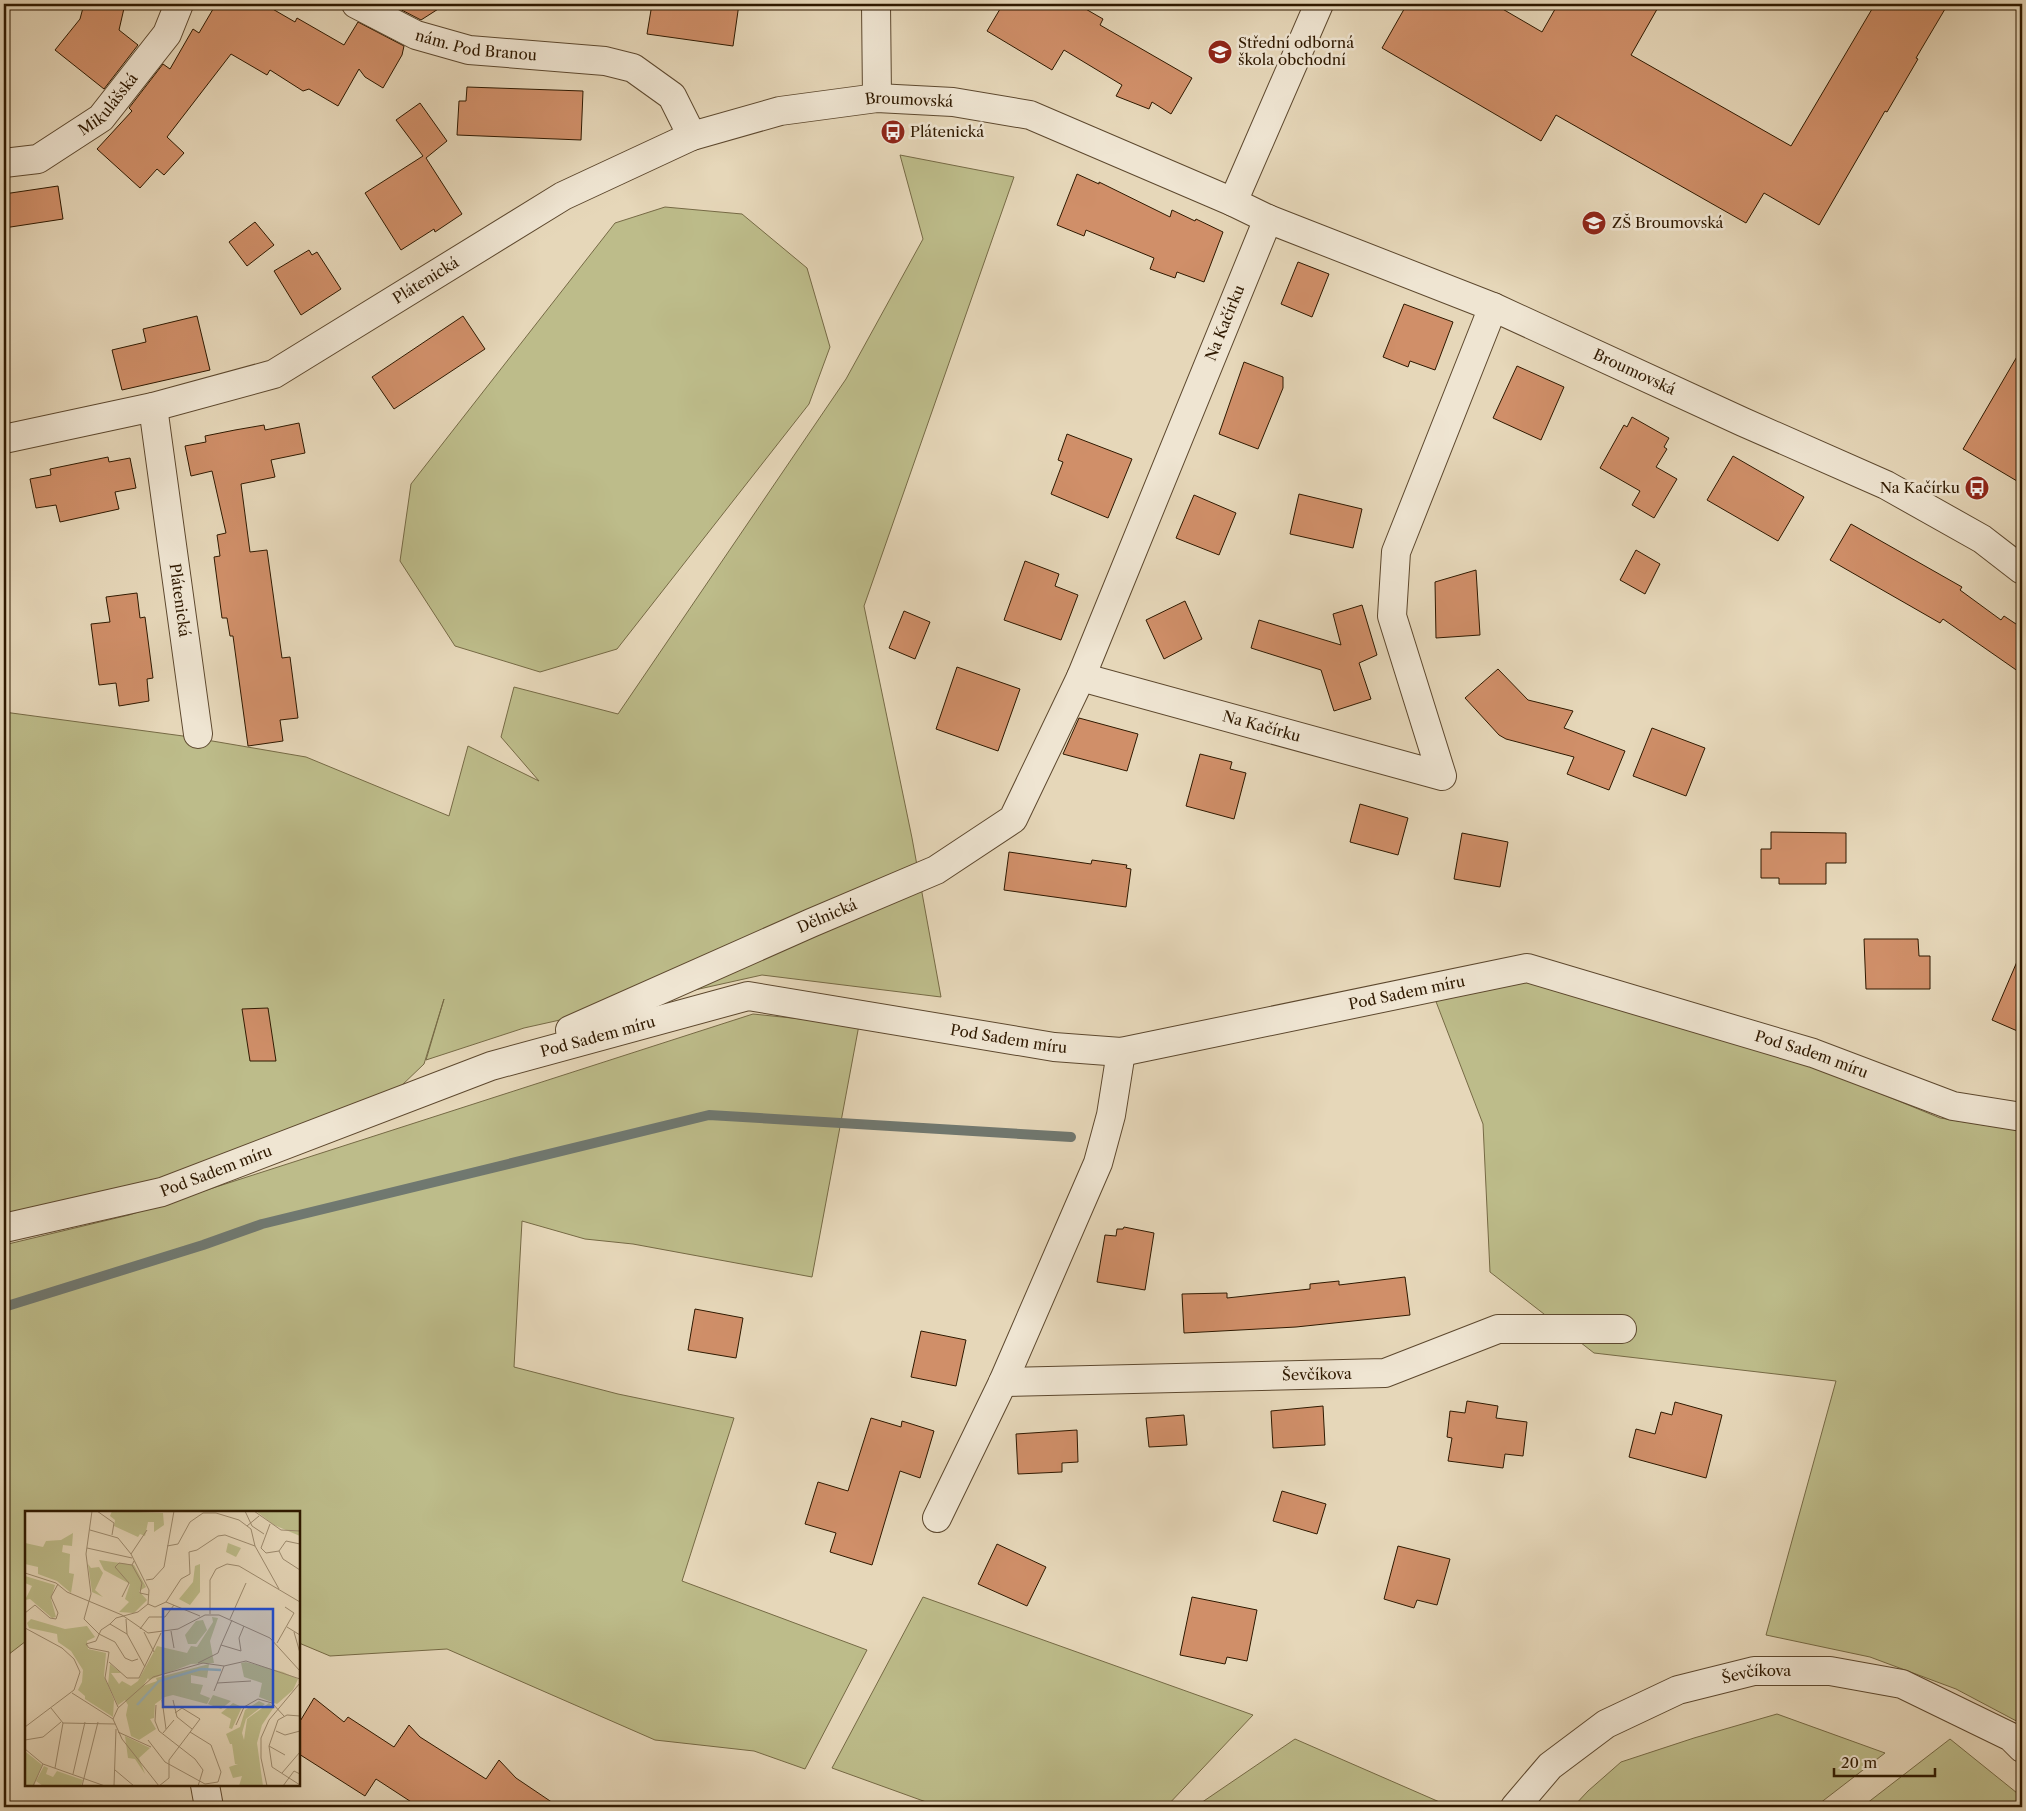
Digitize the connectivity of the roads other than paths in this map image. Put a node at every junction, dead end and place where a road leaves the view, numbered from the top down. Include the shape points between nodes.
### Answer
1 (180, 4) edge
2 (356, 4) edge
3 (876, 4) edge
4 (1319, 4) edge
5 (877, 98) junction
6 (692, 136) junction
7 (4, 163) edge
8 (1233, 202) junction
9 (1268, 219) junction
10 (1492, 307) junction
11 (153, 407) junction
12 (4, 439) edge
13 (2022, 570) edge
14 (1081, 678) junction
15 (198, 734) dead end
16 (1121, 1052) junction
17 (491, 1066) junction
18 (2022, 1117) edge
19 (4, 1228) edge
20 (1622, 1329) dead end
21 (1003, 1382) junction
22 (937, 1518) dead end
23 (2022, 1748) edge
24 (205, 1786) edge
25 (209, 1807) edge
26 (1515, 1807) edge

1 - 7 street, Mikulášská via 167,34 101,118 38,159
2 - 6 street, nám. Pod Branou via 416,35 469,50 605,61 633,68 672,96
3 - 5 street
4 - 8 street
5 - 6 street, Broumovská via 780,111
5 - 8 street, Broumovská via 953,102 1030,115
6 - 11 street, Plátenická via 563,196 274,374
8 - 9 street, Broumovská
9 - 10 street, Broumovská
9 - 14 street, Na Kačírku
10 - 13 street, Broumovská via 1886,485 1982,539
10 - 14 street, Na Kačírku via 1396,552 1392,616 1442,776
11 - 12 street, Plátenická
11 - 15 street, Plátenická
14 - 17 street, Dělnická via 1013,819 936,870
16 - 17 street, Pod Sadem míru via 1054,1047 748,996
16 - 18 street, Pod Sadem míru via 1527,968 1813,1053 1953,1106
16 - 21 street via 1111,1116 1098,1163
17 - 19 street, Pod Sadem míru via 162,1192
20 - 21 street, Ševčíkova via 1498,1329 1386,1373
21 - 22 street
23 - 26 street, Ševčíkova via 2011,1737 1902,1684 1830,1671 1754,1671 1678,1690 1606,1724 1550,1766
24 - 25 street

